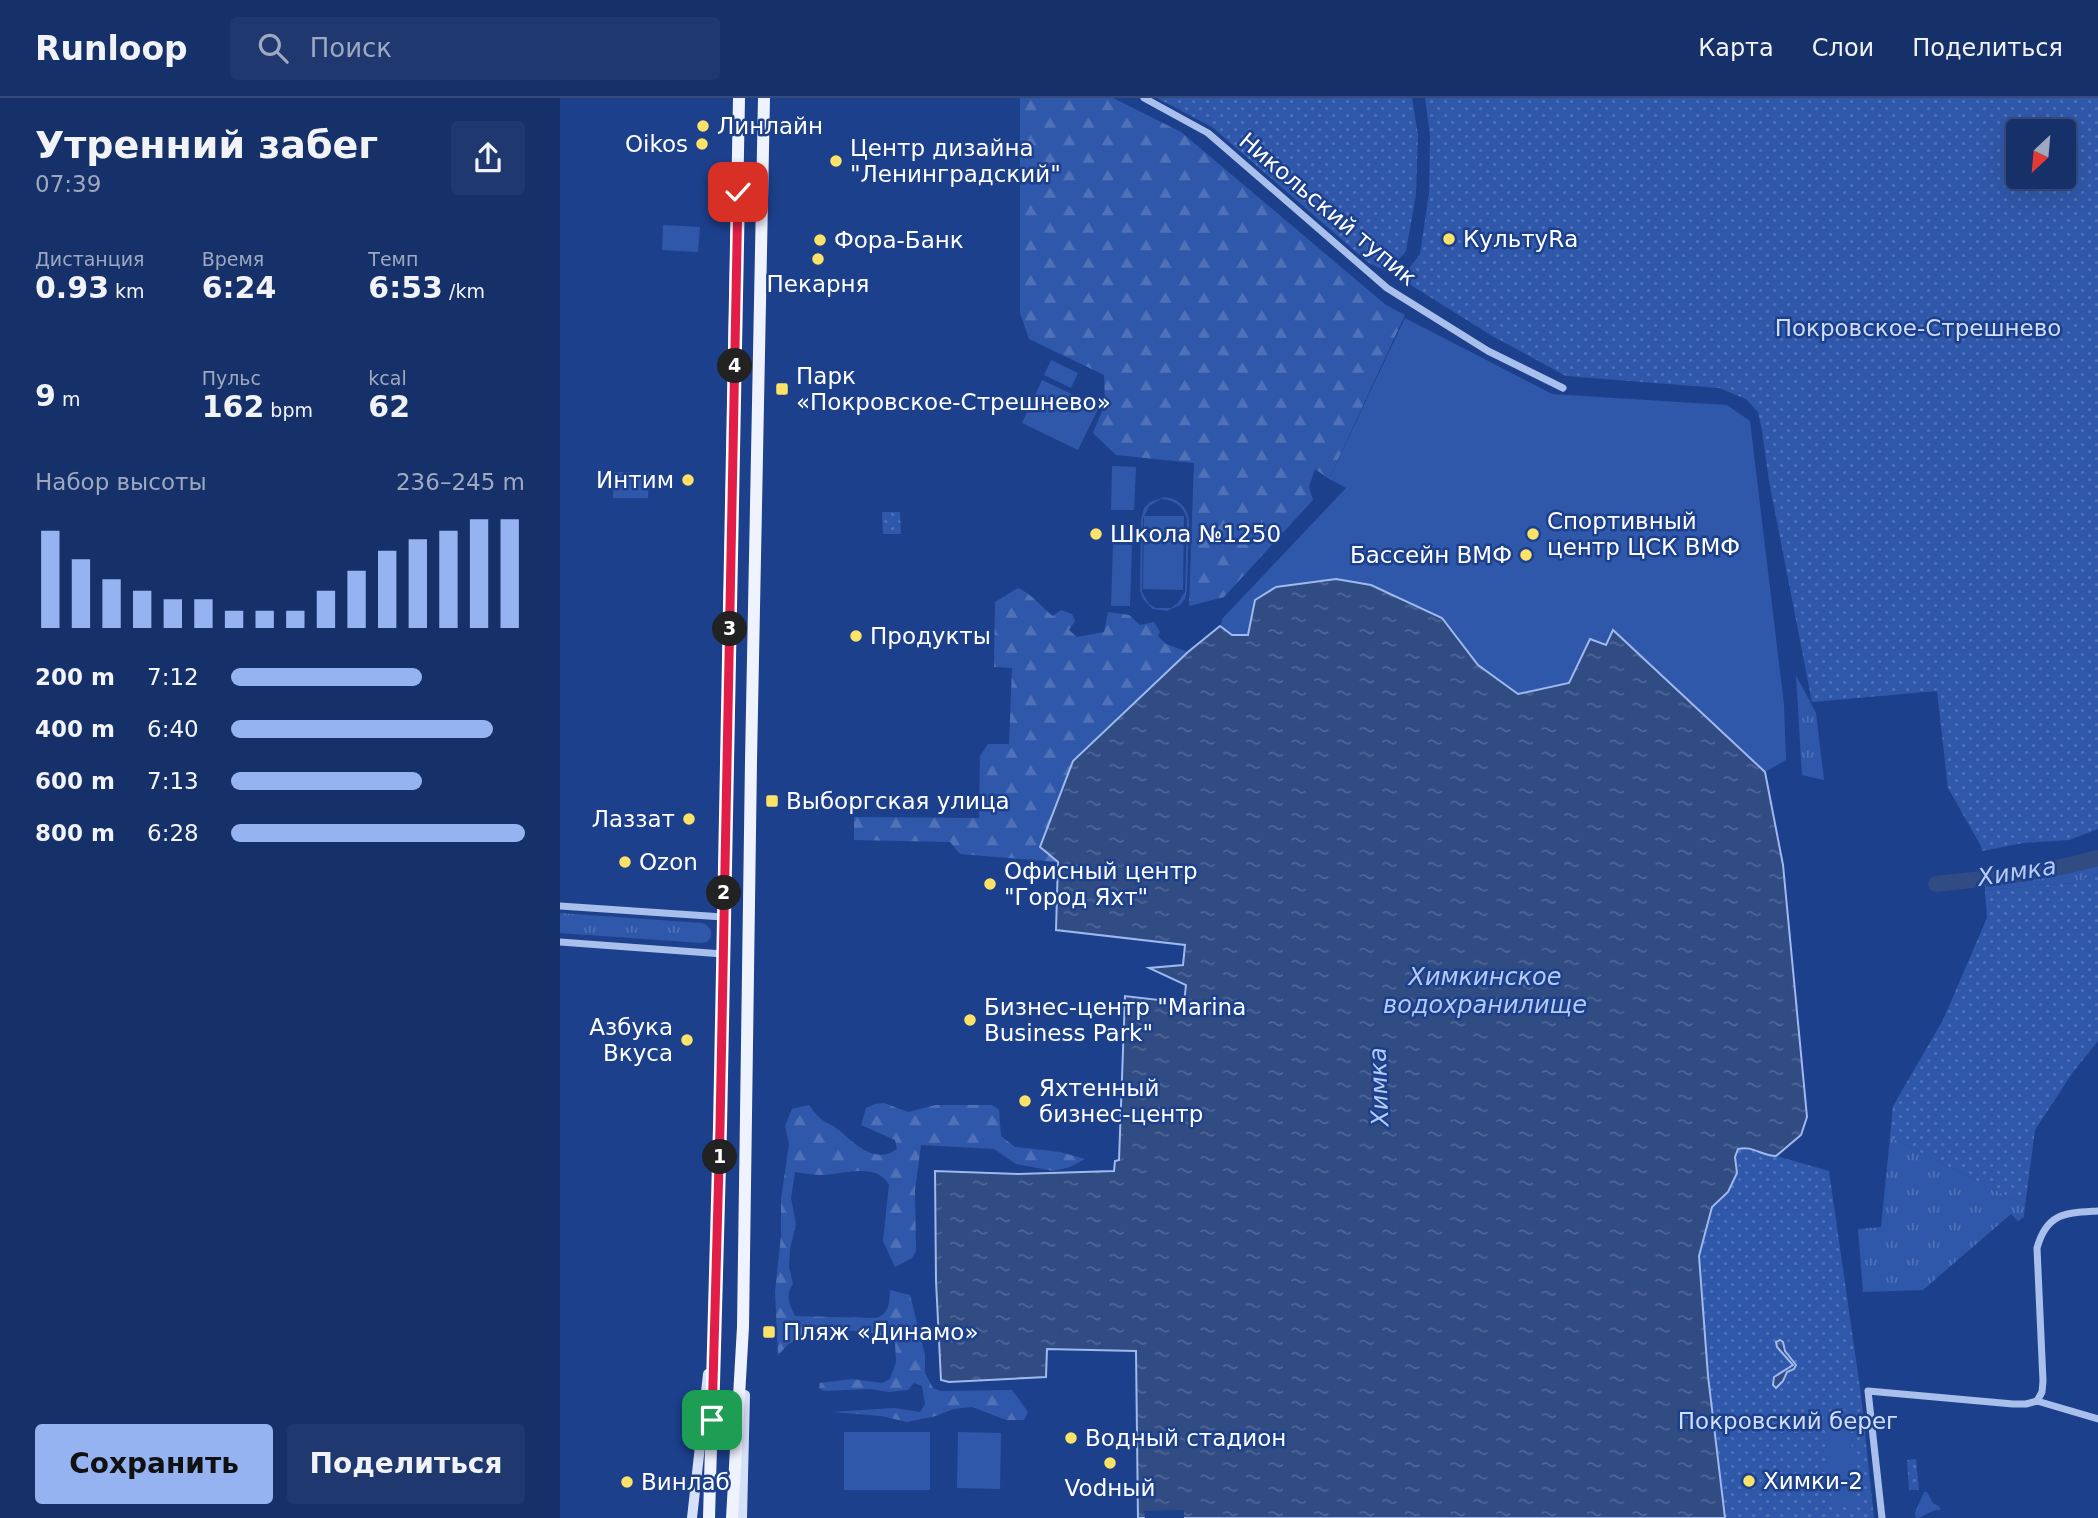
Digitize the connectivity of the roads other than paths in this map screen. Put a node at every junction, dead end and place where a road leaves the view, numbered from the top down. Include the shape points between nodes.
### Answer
1 (739, 98) edge
2 (764, 98) edge
3 (1144, 98) edge
4 (1563, 388) dead end
5 (560, 906) edge
6 (723, 917) junction
7 (560, 942) edge
8 (723, 954) junction
9 (2098, 1211) edge
10 (716, 1322) junction
11 (743, 1327) junction
12 (2037, 1401) junction
13 (2098, 1419) edge
14 (692, 1518) edge
15 (709, 1518) edge
16 (732, 1518) edge
17 (741, 1518) edge
18 (1882, 1518) edge

1 - 6 main road
2 - 11 main road
3 - 4 street, Никольский тупик via 1208,133 1387,288 1488,351
5 - 6 street
6 - 8 main road
7 - 8 street
8 - 10 main road
9 - 12 street via 2055,1217 2041,1234 2037,1248 2043,1381
10 - 14 main road
10 - 15 main road
11 - 16 main road
11 - 17 main road
12 - 13 street
12 - 18 street via 2013,1404 1868,1391

